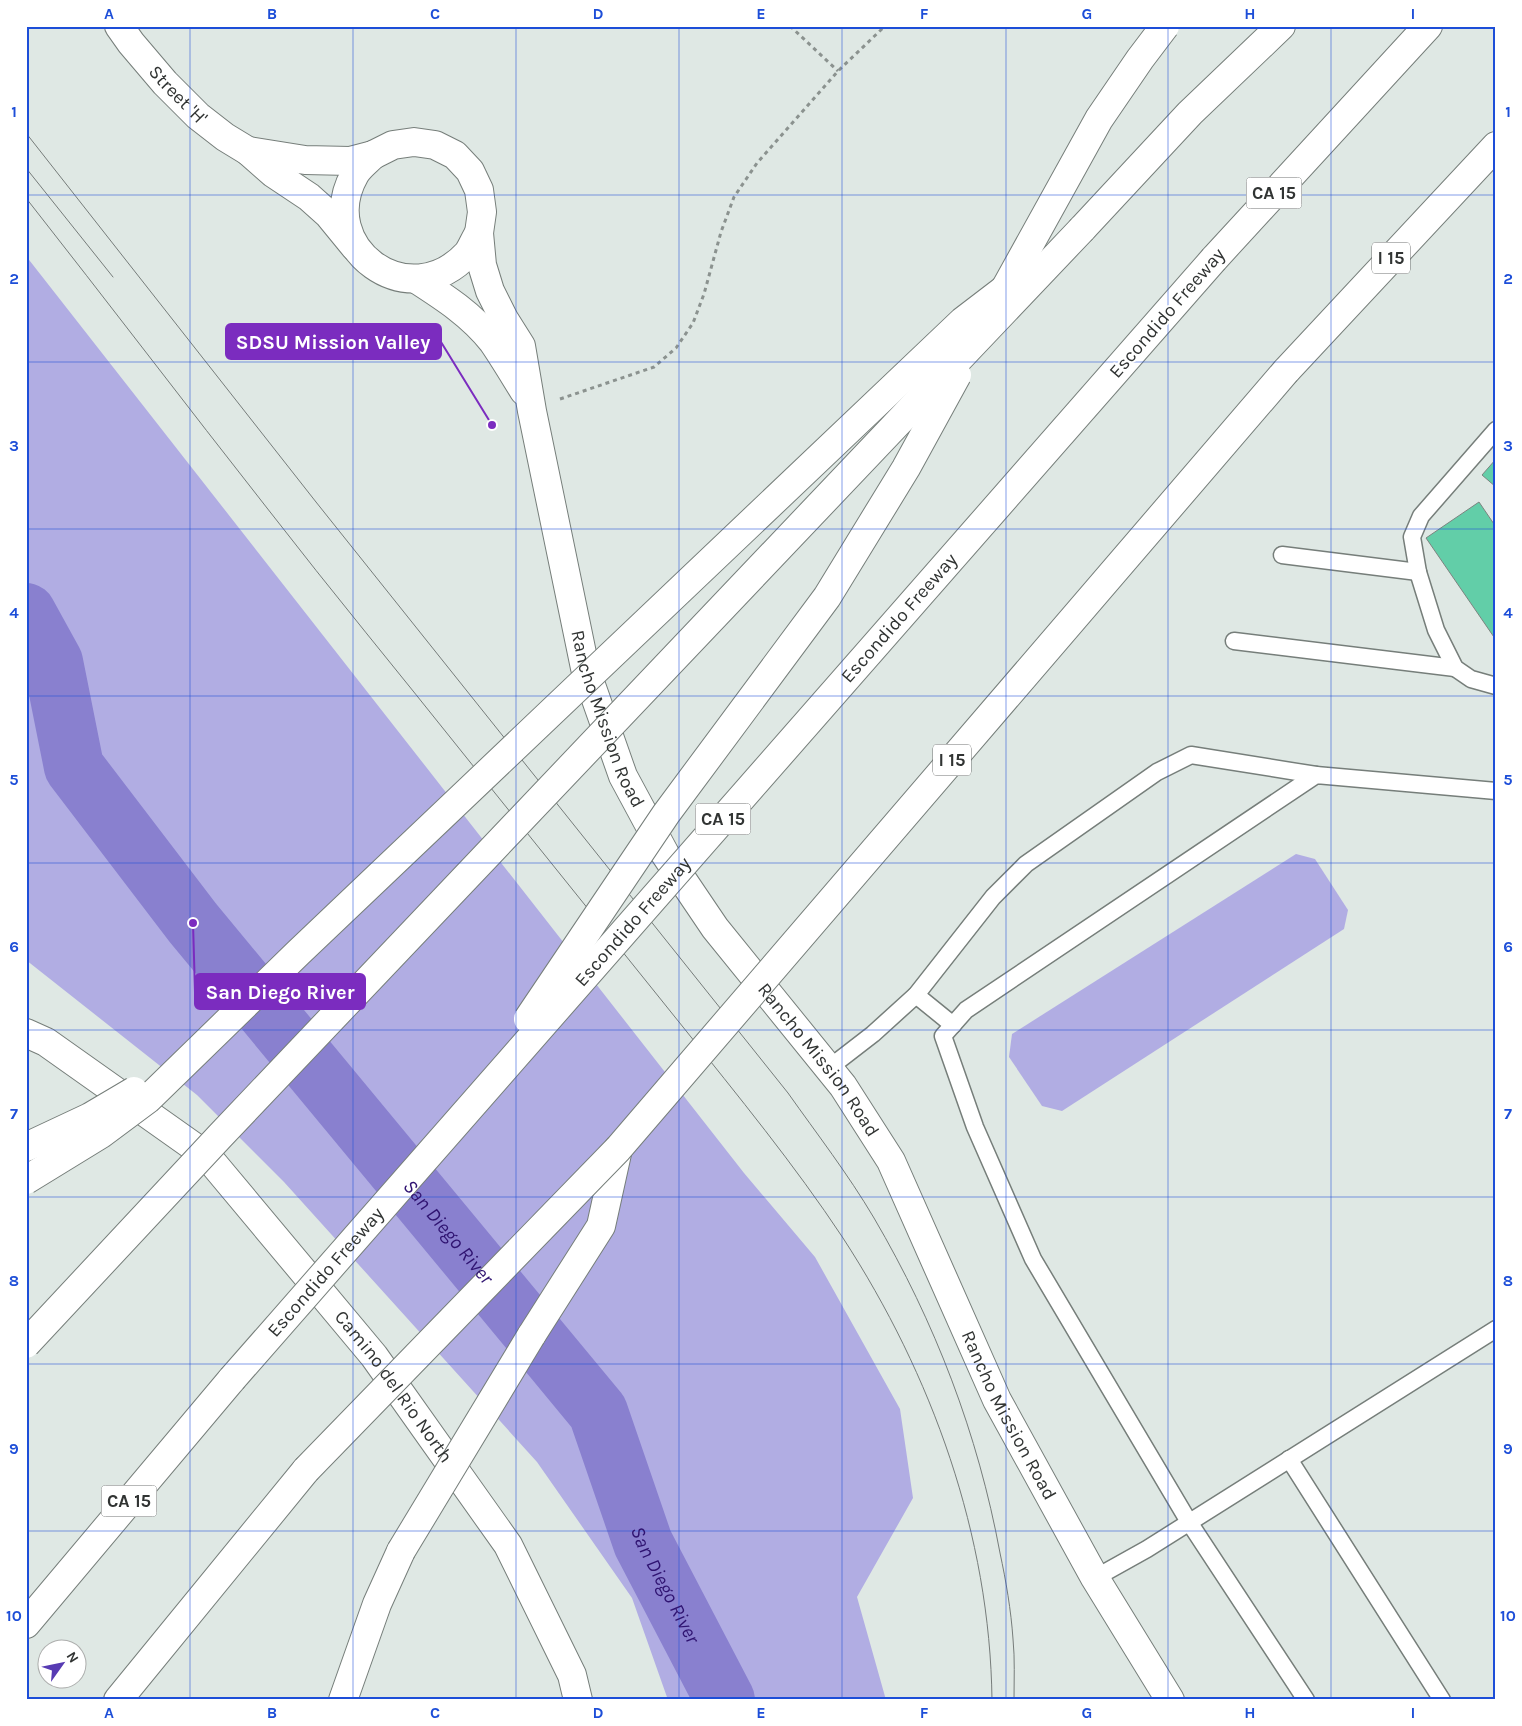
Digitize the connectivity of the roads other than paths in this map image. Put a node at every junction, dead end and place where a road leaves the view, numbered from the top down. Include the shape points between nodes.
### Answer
1 (119, 26) edge
2 (1165, 26) edge
3 (1281, 26) edge
4 (1428, 26) edge
5 (1496, 146) edge
6 (248, 151) junction
7 (373, 155) junction
8 (1082, 229) junction
9 (479, 233) junction
10 (355, 247) junction
11 (416, 279) junction
12 (531, 406) junction
13 (1496, 430) edge
14 (1282, 555) dead end
15 (1418, 572) junction
16 (1234, 641) dead end
17 (1455, 668) junction
18 (1496, 686) edge
19 (1316, 776) junction
20 (1496, 791) edge
21 (916, 995) junction
22 (953, 1024) junction
23 (26, 1033) edge
24 (189, 1059) junction
25 (829, 1068) junction
26 (464, 1114) junction
27 (26, 1147) edge
28 (618, 1149) junction
29 (26, 1180) edge
30 (1496, 1329) edge
31 (26, 1344) edge
32 (1289, 1459) junction
33 (1190, 1522) junction
34 (1095, 1578) junction
35 (26, 1624) edge
36 (118, 1700) edge
37 (343, 1700) edge
38 (578, 1700) edge
39 (1170, 1700) edge
40 (1306, 1700) edge
41 (1442, 1700) edge

1 - 6 main road, Street 'H' via 165,83 198,116
2 - 26 main road, bridge via 1099,119 906,468 827,597 666,814
3 - 8 main road via 1190,113
4 - 26 main road, Escondido Freeway / CA 15, bridge via 1214,259
5 - 28 main road, I 15, bridge via 1286,370
6 - 7 main road, Rancho Mission Road via 328,162
6 - 10 main road, Rancho Mission Road via 328,214
7 - 9 main road, Rancho Mission Road via 393,145 414,142 435,145 455,155 470,171 479,190 482,212
7 - 10 main road, Rancho Mission Road via 355,173 345,196 346,222
8 - 24 main road, bridge via 962,321
8 - 31 main road, bridge
9 - 11 main road, Rancho Mission Road via 469,251 454,266 436,276
9 - 12 main road, Rancho Mission Road via 482,266 490,291 521,346
10 - 11 main road, Rancho Mission Road via 371,264 392,276
11 - 12 main road, Rancho Mission Road via 471,318 492,342
12 - 25 main road, Rancho Mission Road via 585,668 624,776 665,854 715,928
13 - 15 lane via 1421,516 1412,537
14 - 15 lane
15 - 17 lane via 1436,630
16 - 17 lane
17 - 18 lane via 1470,679
19 - 20 lane
19 - 21 lane via 1191,756 1157,772 1026,864 993,896
19 - 22 lane via 966,1010
21 - 22 lane
21 - 25 lane
22 - 33 lane via 943,1036 975,1127 1033,1259
23 - 38 main road, Camino del Rio North via 46,1042 206,1156 374,1356 508,1544 572,1675
24 - 27 main road, bridge via 90,1117
24 - 29 main road, bridge via 148,1099 101,1134
25 - 34 main road, Rancho Mission Road via 890,1161 997,1400
26 - 35 main road, Escondido Freeway / CA 15, bridge via 232,1378
28 - 36 main road, bridge via 306,1470
28 - 37 main road, bridge via 601,1226 400,1551 377,1604
30 - 32 lane
32 - 33 lane
32 - 41 lane
33 - 34 lane
33 - 40 lane
34 - 39 main road, Rancho Mission Road

